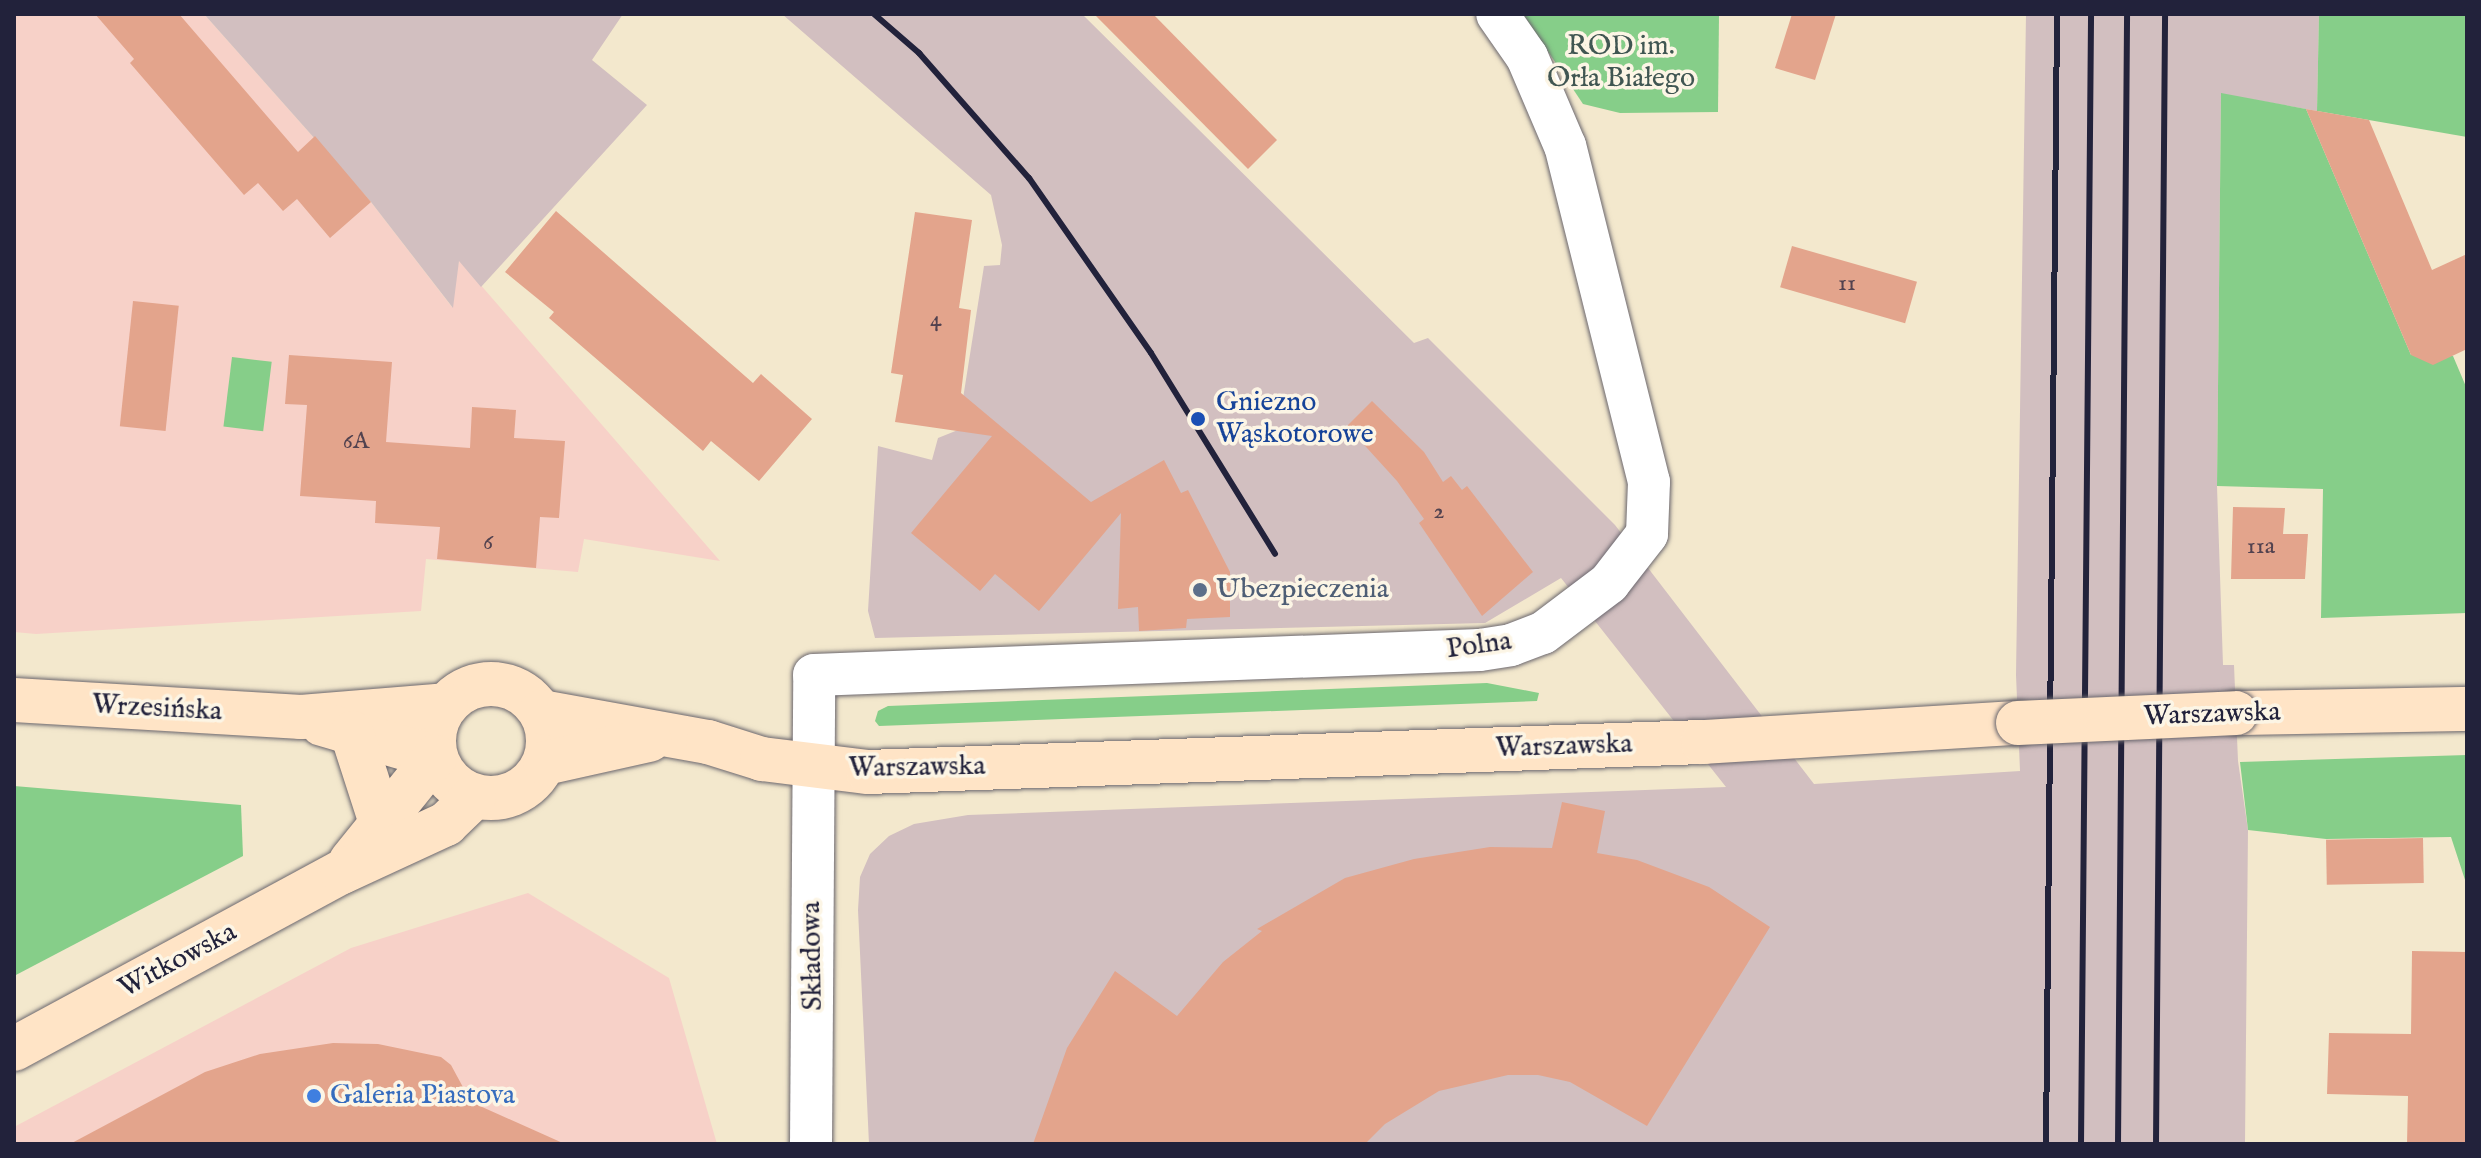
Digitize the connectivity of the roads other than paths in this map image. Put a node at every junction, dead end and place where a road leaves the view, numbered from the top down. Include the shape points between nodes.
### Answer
1 (1497, 14) edge
2 (14, 700) edge
3 (446, 705) junction
4 (2467, 709) edge
5 (541, 712) junction
6 (301, 717) junction
7 (352, 733) junction
8 (665, 736) junction
9 (435, 757) junction
10 (545, 763) junction
11 (811, 767) junction
12 (474, 797) junction
13 (382, 826) junction
14 (342, 872) junction
15 (14, 1049) edge
16 (811, 1144) edge

1 - 11 street, Polna via 1527,57 1565,146 1649,482 1647,534 1609,583 1543,633 1480,650 814,675
2 - 6 street, Wrzesińska
3 - 5 street via 473,687 505,685 532,699
3 - 6 street, Wrzesińska
3 - 9 street via 433,739
4 - 11 street, Warszawska, bridge via 2236,713 1764,740 868,772
5 - 8 street, Warszawska
5 - 10 street via 550,737
6 - 7 street, Wrzesińska
7 - 9 street, Wrzesińska
7 - 13 street
8 - 10 street, Warszawska
8 - 11 street, Warszawska
9 - 12 street via 443,774
9 - 13 street, Witkowska
10 - 12 street via 529,786 502,799
11 - 16 street, Składowa
12 - 14 street, Witkowska via 446,824
13 - 14 street, Witkowska
14 - 15 street, Witkowska

